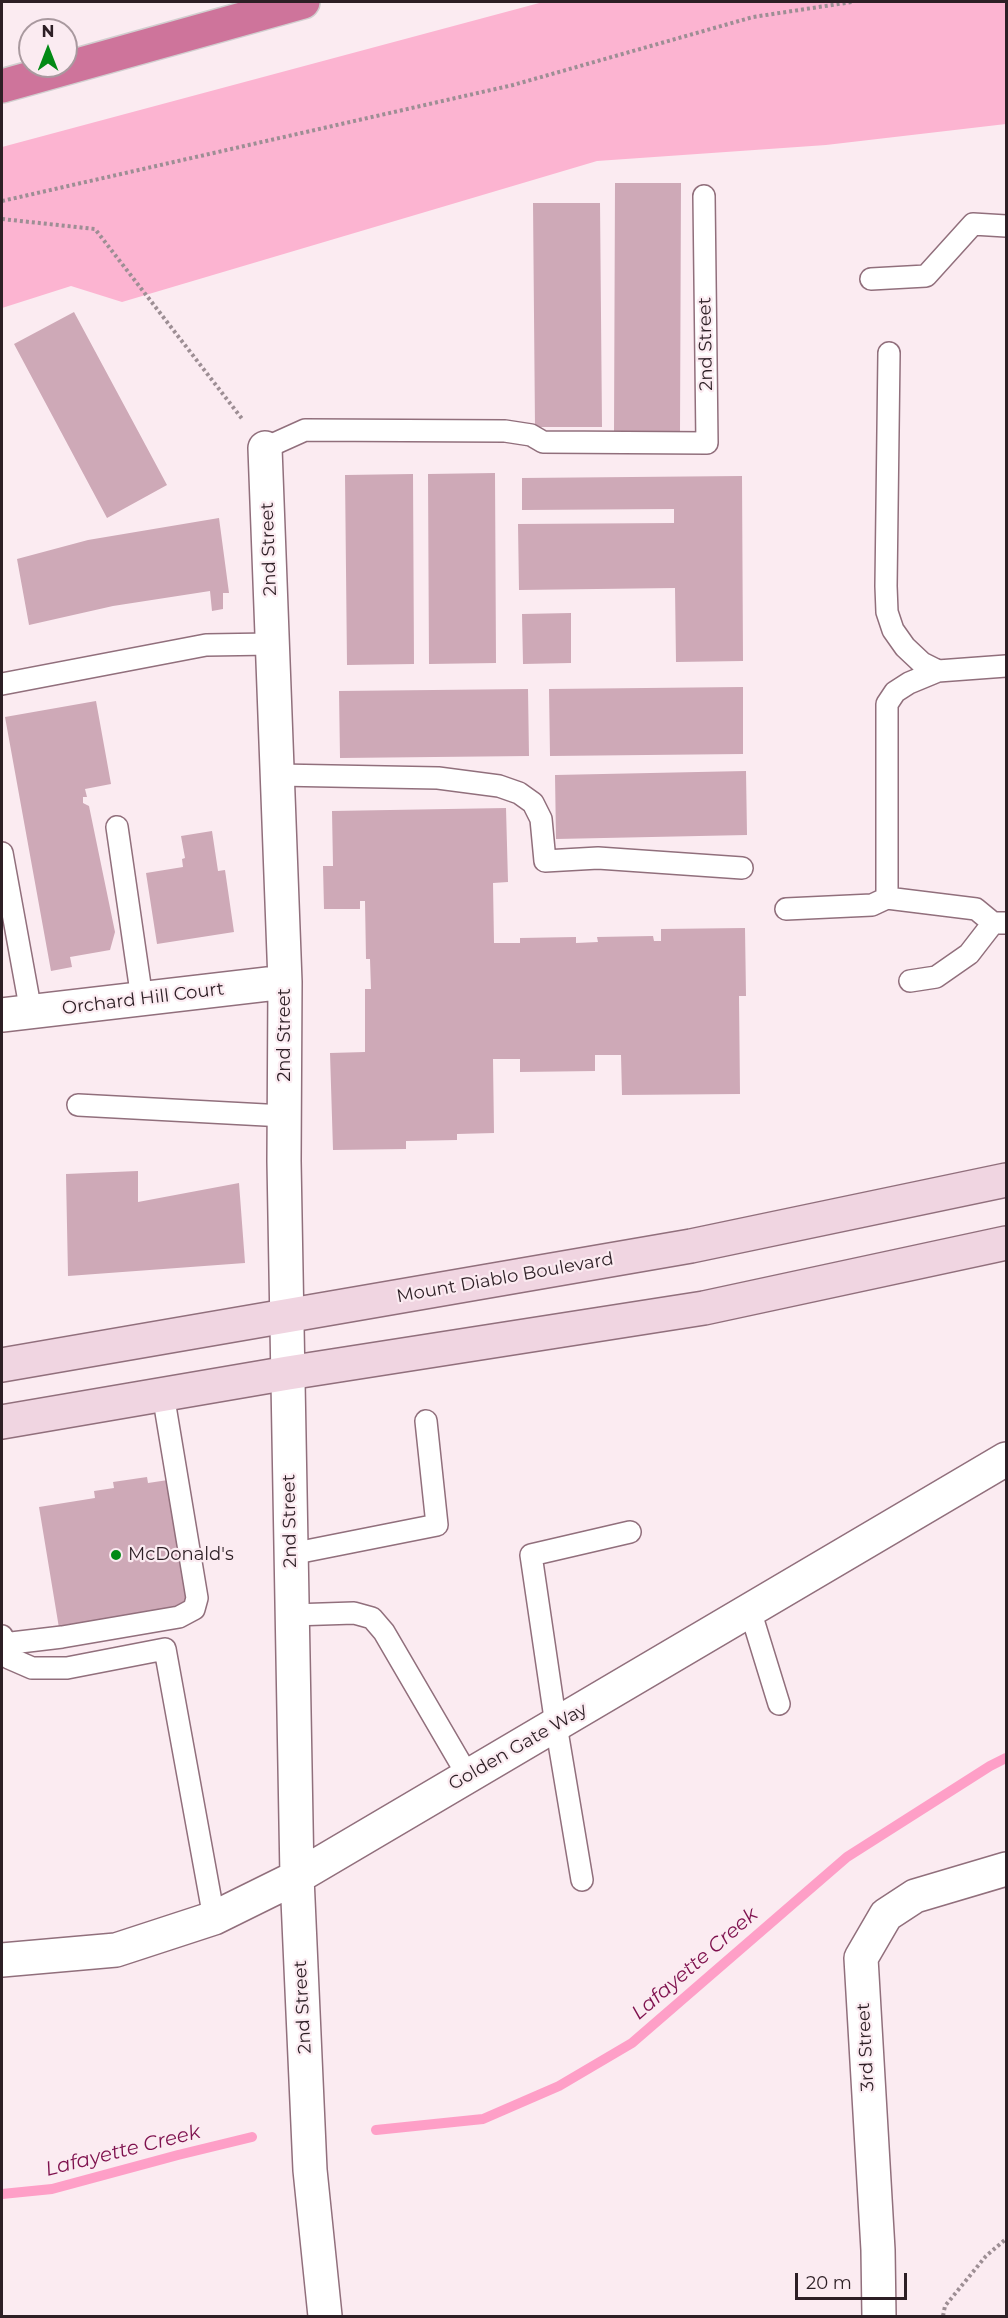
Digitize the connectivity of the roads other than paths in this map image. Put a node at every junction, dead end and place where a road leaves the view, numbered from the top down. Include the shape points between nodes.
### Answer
1 (303, 2) edge
2 (2, 86) edge
3 (704, 196) dead end
4 (1006, 226) edge
5 (871, 279) dead end
6 (889, 353) dead end
7 (265, 448) joint
8 (272, 644) junction
9 (1006, 666) edge
10 (938, 671) junction
11 (2, 684) edge
12 (278, 775) junction
13 (117, 827) dead end
14 (2, 853) edge
15 (741, 868) dead end
16 (887, 898) junction
17 (786, 909) dead end
18 (1000, 923) edge
19 (910, 981) dead end
20 (285, 982) junction
21 (142, 999) junction
22 (16, 1013) edge
23 (78, 1105) dead end
24 (284, 1116) junction
25 (1006, 1180) edge
26 (1006, 1243) edge
27 (287, 1315) junction
28 (2, 1365) edge
29 (288, 1373) junction
30 (162, 1394) junction
31 (426, 1421) dead end
32 (2, 1422) edge
33 (1006, 1459) edge
34 (630, 1532) dead end
35 (291, 1554) junction
36 (750, 1610) junction
37 (292, 1615) junction
38 (2, 1640) edge
39 (779, 1704) dead end
40 (556, 1725) junction
41 (468, 1776) junction
42 (1006, 1869) edge
43 (297, 1876) junction
44 (582, 1880) dead end
45 (214, 1918) junction
46 (2, 1960) edge
47 (325, 2316) edge
48 (879, 2316) edge

1 - 2 highway
3 - 7 lane, 2nd Street via 707,443 543,442 531,435 505,431 305,430
4 - 5 lane via 973,224 926,276
6 - 10 lane via 887,612 905,647
7 - 8 street, 2nd Street
8 - 11 lane via 206,645
8 - 12 street, 2nd Street
9 - 10 lane
10 - 16 lane via 895,692 887,704
12 - 15 lane via 438,778 499,786 533,803 541,819 545,861 598,858
12 - 20 street, 2nd Street
13 - 21 lane
14 - 22 lane
16 - 17 lane via 872,905
16 - 18 lane via 976,909
18 - 19 lane via 969,954 936,978
20 - 21 street, Orchard Hill Court
20 - 24 street, 2nd Street
21 - 22 street, Orchard Hill Court
23 - 24 lane
24 - 27 street, 2nd Street
25 - 27 main road, Mount Diablo Boulevard via 691,1246
26 - 29 main road via 704,1308
27 - 28 main road, Mount Diablo Boulevard
27 - 29 street, 2nd Street
29 - 30 main road
29 - 35 street, 2nd Street
30 - 32 main road
30 - 38 lane via 197,1598 194,1609 179,1617 62,1637
31 - 35 lane via 437,1525
33 - 36 street, Golden Gate Way
34 - 40 lane via 531,1555
35 - 37 street, 2nd Street
36 - 39 lane
36 - 40 street, Golden Gate Way
37 - 41 lane via 354,1613 372,1618
37 - 43 street, 2nd Street
38 - 45 lane via 9,1658 33,1668 67,1668 165,1649
40 - 41 street, Golden Gate Way
40 - 44 lane
41 - 43 street, Golden Gate Way
42 - 48 street, 3rd Street via 915,1896 886,1915 861,1958
43 - 45 street, Golden Gate Way
43 - 47 street, 2nd Street via 310,2170
45 - 46 street, Golden Gate Way via 116,1950

